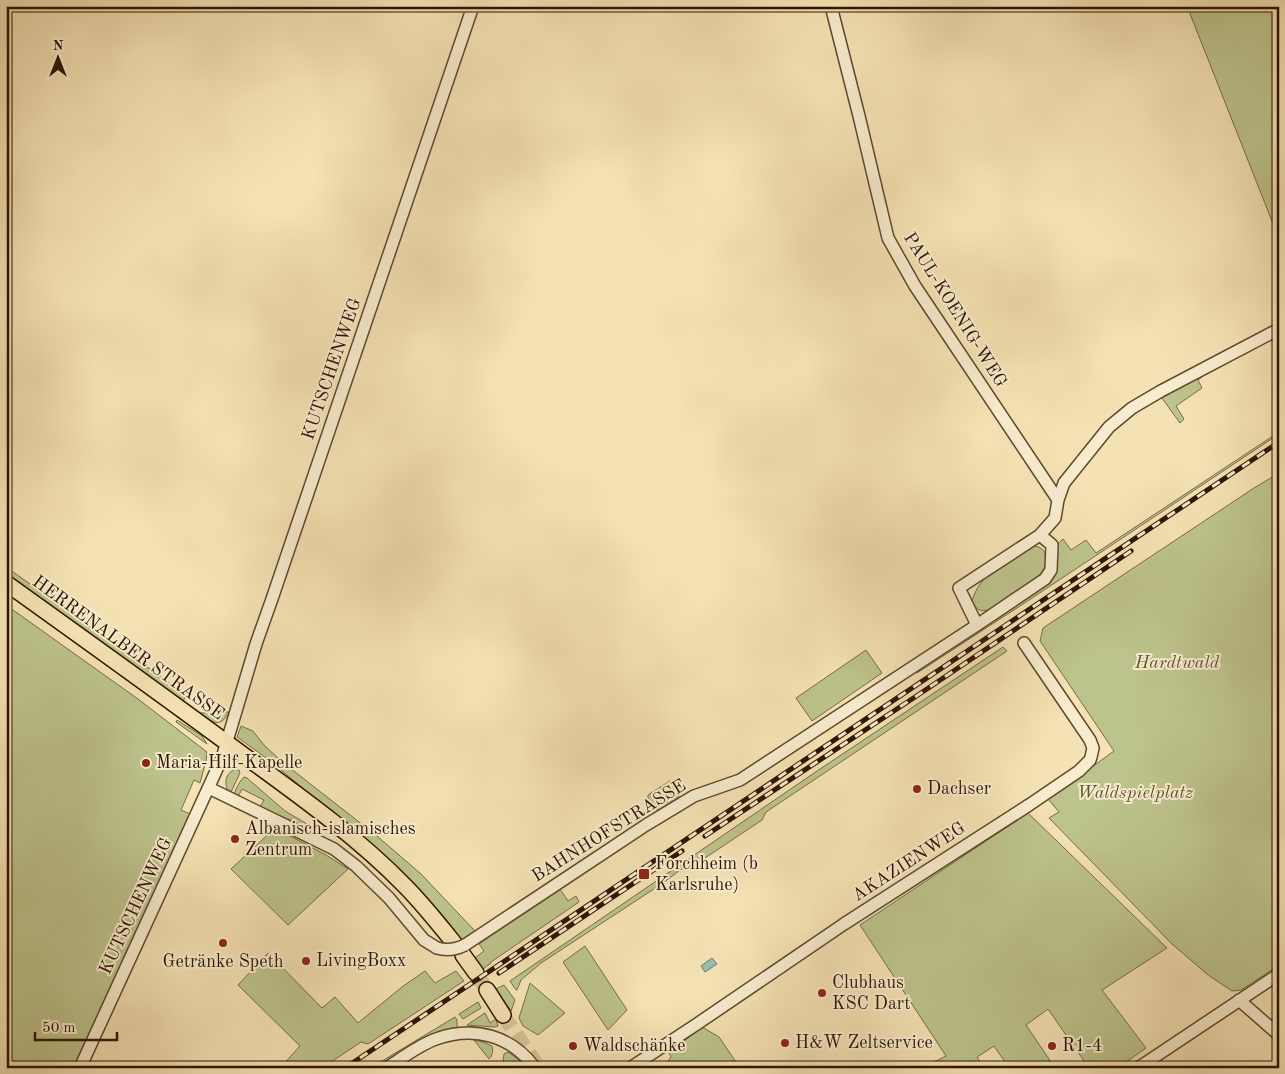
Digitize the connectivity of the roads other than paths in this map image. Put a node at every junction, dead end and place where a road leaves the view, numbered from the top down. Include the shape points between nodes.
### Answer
1 (473, 6) edge
2 (831, 6) edge
3 (1279, 329) edge
4 (1058, 500) junction
5 (1040, 535) junction
6 (6, 583) edge
7 (977, 626) junction
8 (1024, 643) dead end
9 (228, 743) junction
10 (222, 758) joint
11 (209, 788) junction
12 (460, 948) junction
13 (476, 973) tunnel mouth
14 (1279, 974) edge
15 (487, 990) tunnel mouth
16 (1239, 1000) junction
17 (503, 1015) tunnel mouth
18 (1279, 1035) edge
19 (80, 1068) edge
20 (387, 1068) edge
21 (535, 1068) edge
22 (630, 1068) edge
23 (1138, 1068) edge

1 - 9 street, KUTSCHENWEG via 256,644
2 - 4 street, PAUL-KOENIG-WEG via 888,238 915,286
3 - 4 street via 1132,408 1109,427 1064,483
4 - 5 street via 1054,518
5 - 7 street, BAHNHOFSTRASSE via 1052,545 1052,570 1045,579
5 - 7 street via 959,588
6 - 9 main road, HERRENALBER STRASSE
7 - 12 street, BAHNHOFSTRASSE via 740,780 694,796 646,825
8 - 22 street, AKAZIENWEG via 1090,740 1093,748 1090,760 1028,806 844,924
9 - 10 street, HERRENALBER STRASSE
9 - 12 main road, HERRENALBER STRASSE via 374,857 405,886
10 - 11 street, KUTSCHENWEG
11 - 12 street, BAHNHOFSTRASSE, bridge via 334,849 389,898 424,940 442,950
11 - 19 street, KUTSCHENWEG
12 - 13 main road, HERRENALBER STRASSE
14 - 16 street
15 - 17 main road
16 - 18 street
16 - 23 street
20 - 21 street via 436,1039 463,1033 483,1034 507,1042 524,1054

